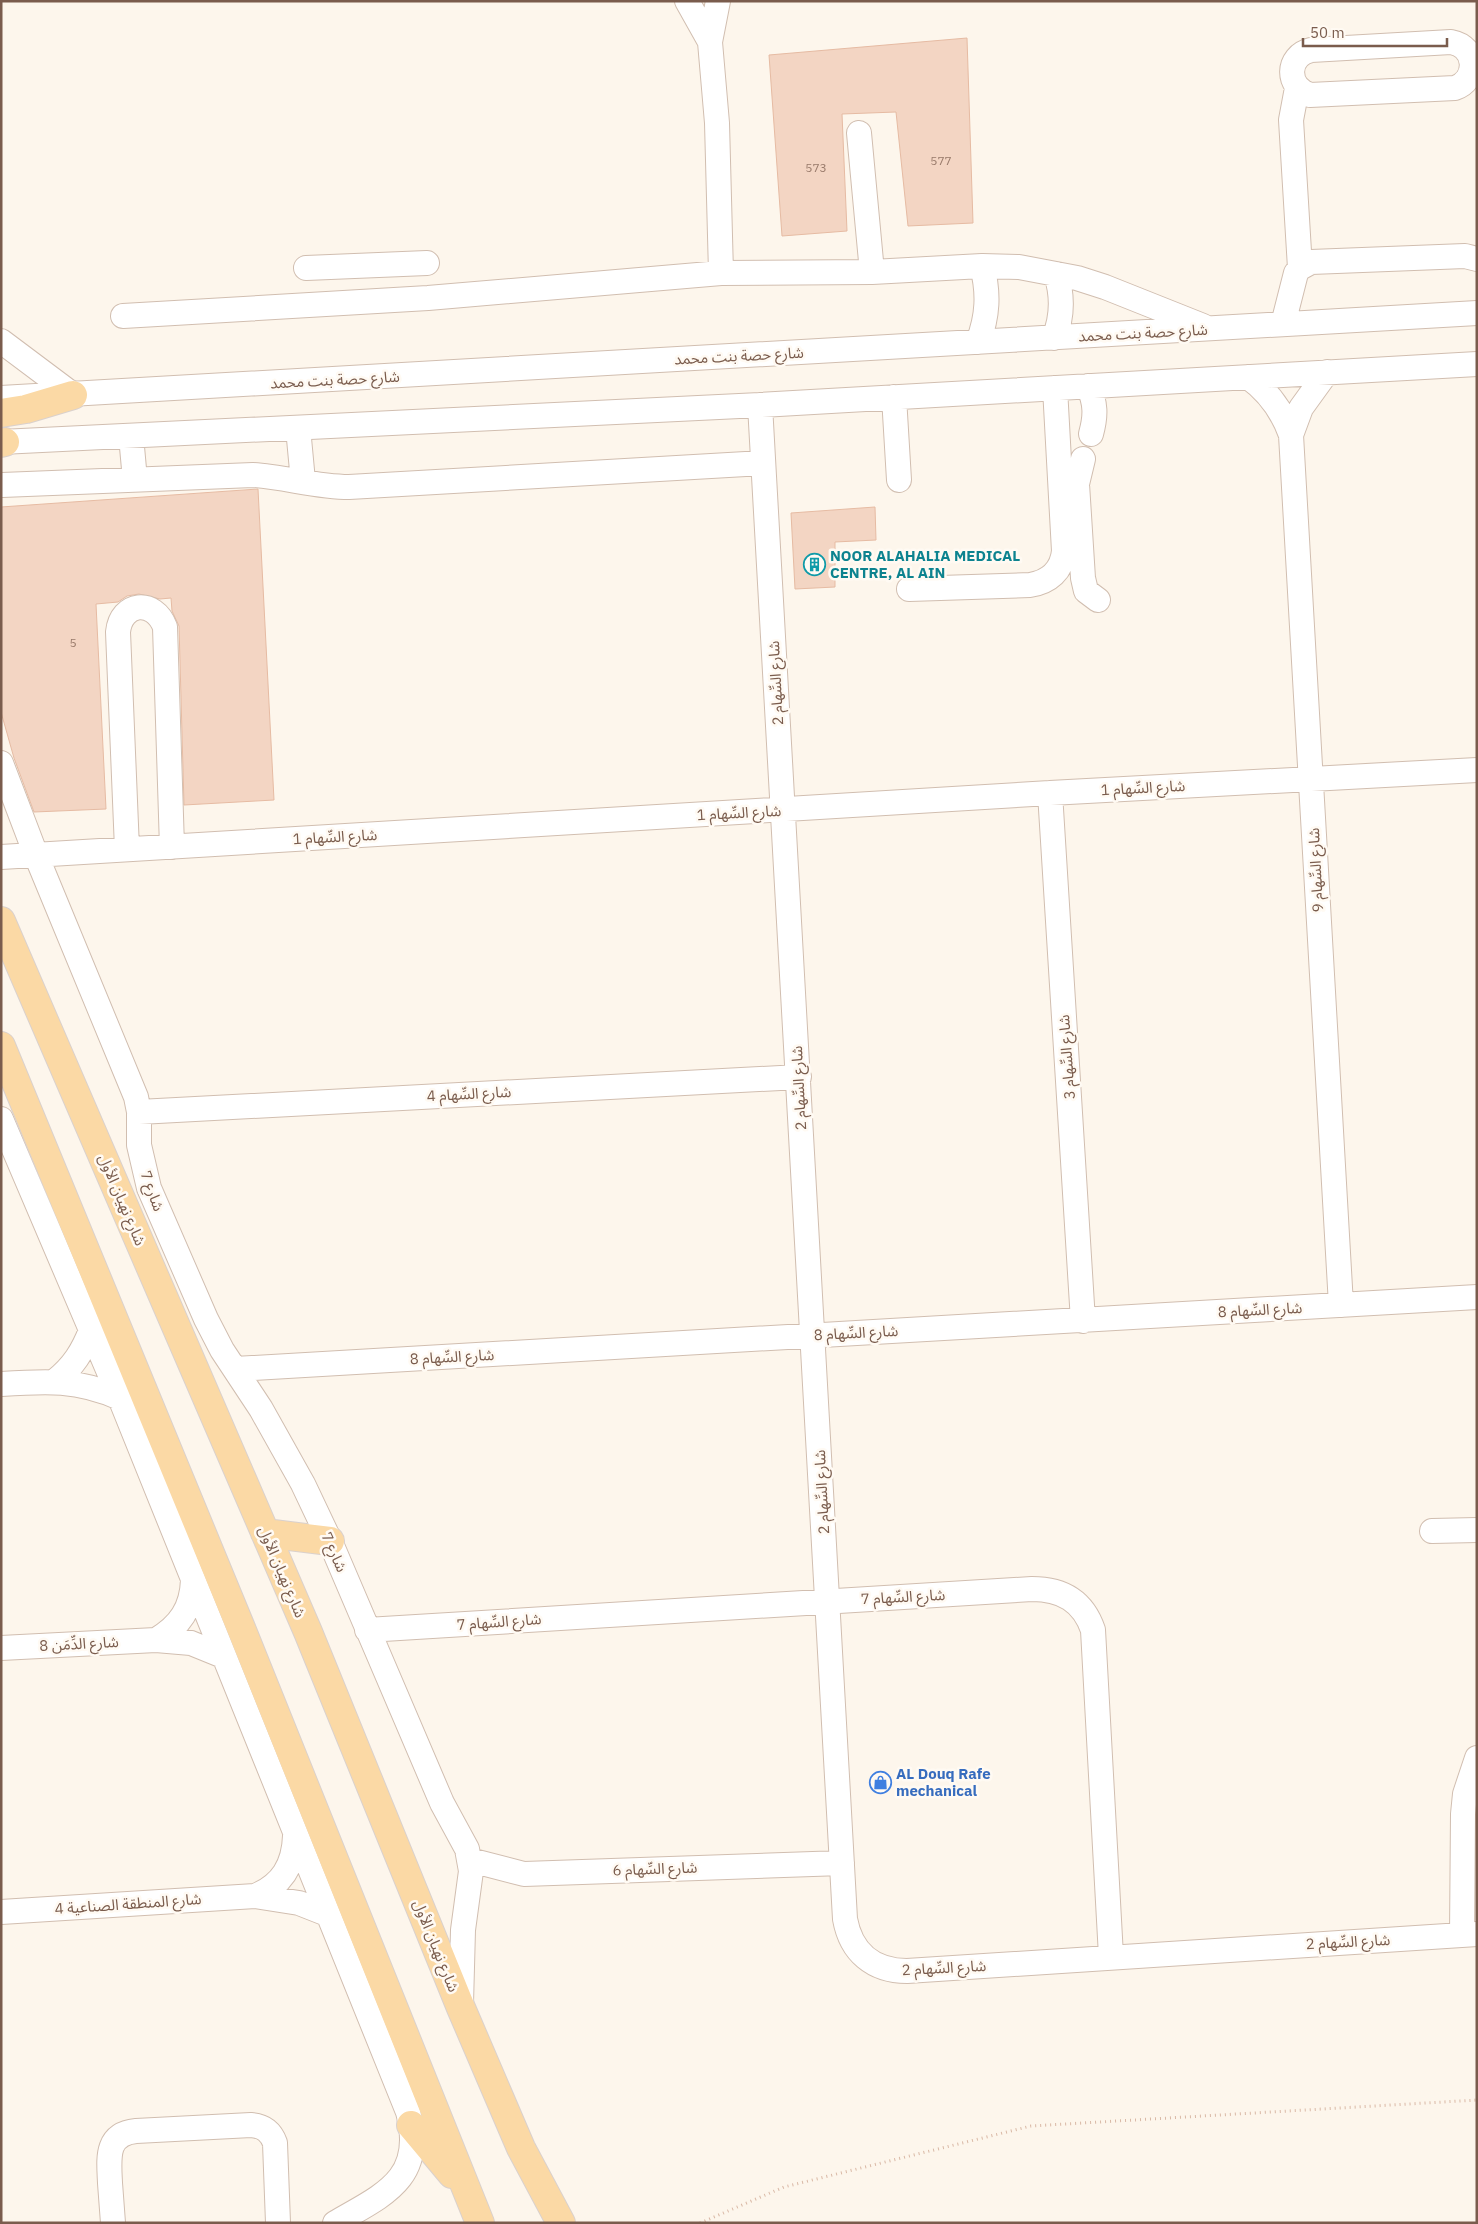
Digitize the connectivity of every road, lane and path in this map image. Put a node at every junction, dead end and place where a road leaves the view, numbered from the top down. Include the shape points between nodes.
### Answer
1 (687, 1) edge
2 (718, 1) edge
3 (710, 42) junction
4 (1297, 88) junction
5 (859, 133) dead end
6 (1477, 259) edge
7 (427, 263) dead end
8 (982, 266) junction
9 (306, 268) dead end
10 (1300, 268) junction
11 (872, 272) junction
12 (720, 273) junction
13 (1056, 274) junction
14 (1477, 313) edge
15 (124, 316) dead end
16 (1283, 324) junction
17 (1209, 329) junction
18 (1054, 338) junction
19 (1, 341) edge
20 (978, 342) junction
21 (1477, 364) edge
22 (1327, 372) junction
23 (1248, 377) junction
24 (1098, 386) junction
25 (1055, 388) junction
26 (73, 395) junction
27 (894, 397) junction
28 (1, 398) edge
29 (760, 405) junction
30 (1, 413) edge
31 (298, 428) junction
32 (1098, 432) dead end
33 (1291, 435) junction
34 (131, 436) junction
35 (2, 443) edge
36 (1083, 459) dead end
37 (763, 463) junction
38 (135, 480) junction
39 (899, 480) dead end
40 (303, 481) junction
41 (2, 485) edge
42 (909, 589) dead end
43 (1098, 600) dead end
44 (1, 764) edge
45 (1477, 770) edge
46 (1311, 780) junction
47 (1050, 793) junction
48 (783, 811) junction
49 (172, 847) junction
50 (128, 849) junction
51 (36, 855) junction
52 (1, 857) edge
53 (1, 921) edge
54 (1, 1046) edge
55 (799, 1076) junction
56 (139, 1112) junction
57 (1, 1119) edge
58 (6, 1138) edge
59 (1477, 1297) edge
60 (1341, 1305) junction
61 (1083, 1320) junction
62 (91, 1330) junction
63 (814, 1336) junction
64 (235, 1369) junction
65 (55, 1381) junction
66 (1, 1384) edge
67 (120, 1398) junction
68 (1477, 1530) edge
69 (1432, 1531) dead end
70 (265, 1533) junction
71 (330, 1541) junction
72 (193, 1580) junction
73 (828, 1601) junction
74 (367, 1630) junction
75 (156, 1640) junction
76 (1, 1648) edge
77 (223, 1656) junction
78 (1477, 1758) edge
79 (295, 1836) junction
80 (470, 1860) junction
81 (842, 1863) junction
82 (255, 1896) junction
83 (1, 1912) edge
84 (327, 1914) junction
85 (1469, 1935) edge
86 (1110, 1956) junction
87 (460, 2008) junction
88 (1477, 2100) edge
89 (412, 2125) junction
90 (468, 2192) junction
91 (113, 2223) edge
92 (278, 2223) edge
93 (336, 2223) edge
94 (480, 2223) edge
95 (561, 2223) edge
96 (700, 2223) edge

1 - 3 street
2 - 3 street
3 - 12 street via 717,123
4 - 4 street via 1310,95 1454,88 1462,86 1473,75 1475,60 1466,47 1451,42 1311,50 1299,56 1292,68
4 - 10 street via 1291,120
5 - 11 street
6 - 10 street via 1465,256 1311,262
7 - 9 street
8 - 11 street
8 - 13 street via 1019,267
8 - 20 street via 987,304
10 - 16 street via 1294,279
11 - 12 street
12 - 15 street via 428,298
13 - 17 street via 1105,287
13 - 18 street via 1062,299
14 - 16 street, شارع حصة بنت محمد
16 - 17 street, شارع حصة بنت محمد
17 - 18 street, شارع حصة بنت محمد
18 - 20 street, شارع حصة بنت محمد
19 - 26 street
20 - 26 street, شارع حصة بنت محمد
21 - 22 street
22 - 23 street
22 - 33 street, شارع السِّهام 9 via 1301,408
23 - 24 street
23 - 33 street, شارع السِّهام 9 via 1274,402
24 - 25 street
24 - 32 street via 1092,395
25 - 27 street
25 - 42 street via 1064,552 1056,572 1037,584
26 - 28 street, شارع حصة بنت محمد
26 - 30 main road
27 - 29 street
27 - 39 street
29 - 31 street
29 - 37 street, شارع السِّهام 2
31 - 34 street
31 - 40 street
33 - 46 street, شارع السِّهام 9
34 - 35 street
34 - 38 street
36 - 43 street via 1077,484 1083,578 1086,591
37 - 40 street via 349,487
37 - 48 street, شارع السِّهام 2
38 - 40 street via 252,475
38 - 41 street
44 - 51 street, شارع 7
45 - 46 street, شارع السِّهام 1
46 - 47 street, شارع السِّهام 1
46 - 60 street, شارع السِّهام 9
47 - 48 street, شارع السِّهام 1
47 - 61 street, شارع السِّهام 3
48 - 49 street, شارع السِّهام 1
48 - 55 street, شارع السِّهام 2
49 - 50 street, شارع السِّهام 1
49 - 50 street via 165,627 158,614 140,607 122,618 118,632
50 - 51 street, شارع السِّهام 1
51 - 52 street, شارع السِّهام 1
51 - 56 street, شارع 7 via 132,1084
53 - 70 main road, شارع نهيان الأول
54 - 90 main road via 241,1628
55 - 56 street, شارع السِّهام 4
55 - 63 street, شارع السِّهام 2
56 - 64 street, شارع 7 via 139,1145 149,1188 213,1335
57 - 58 street
58 - 62 street
59 - 60 street, شارع السِّهام 8
60 - 61 street, شارع السِّهام 8
61 - 63 street, شارع السِّهام 8
62 - 65 street via 81,1353
62 - 67 street
63 - 64 street, شارع السِّهام 8
63 - 73 street, شارع السِّهام 2
64 - 71 street, شارع 7 via 284,1449
65 - 66 street
65 - 67 street via 89,1386
67 - 72 street
68 - 69 street
70 - 71 main road
70 - 87 main road, شارع نهيان الأول
71 - 74 street, شارع 7
72 - 75 street via 186,1611 174,1628
72 - 77 street
73 - 74 street, شارع السِّهام 7
73 - 81 street, شارع السِّهام 2
73 - 86 street, شارع السِّهام 7 via 1047,1589 1060,1592 1081,1607 1088,1618 1095,1643
74 - 80 street, شارع 7 via 449,1820
75 - 76 street, شارع الدِّمَن 8
75 - 77 street, شارع الدِّمَن 8 via 191,1644
77 - 79 street
78 - 85 street via 1462,1814
79 - 82 street, شارع المنطقة الصناعية 4 via 293,1858 282,1878
79 - 84 street
80 - 81 street, شارع السِّهام 6 via 524,1874
80 - 87 street, شارع 7
81 - 86 street, شارع السِّهام 2 via 847,1932 860,1954 881,1968 906,1971
82 - 83 street, شارع المنطقة الصناعية 4
82 - 84 street, شارع المنطقة الصناعية 4 via 299,1903
84 - 89 street
85 - 86 street, شارع السِّهام 2
87 - 95 main road, شارع نهيان الأول via 521,2148
88 - 96 path via 1031,2126 784,2187
89 - 90 main road
89 - 93 street via 412,2151 395,2185
90 - 94 main road
91 - 92 street via 109,2158 112,2144 122,2134 251,2125 258,2125 269,2132 275,2143

